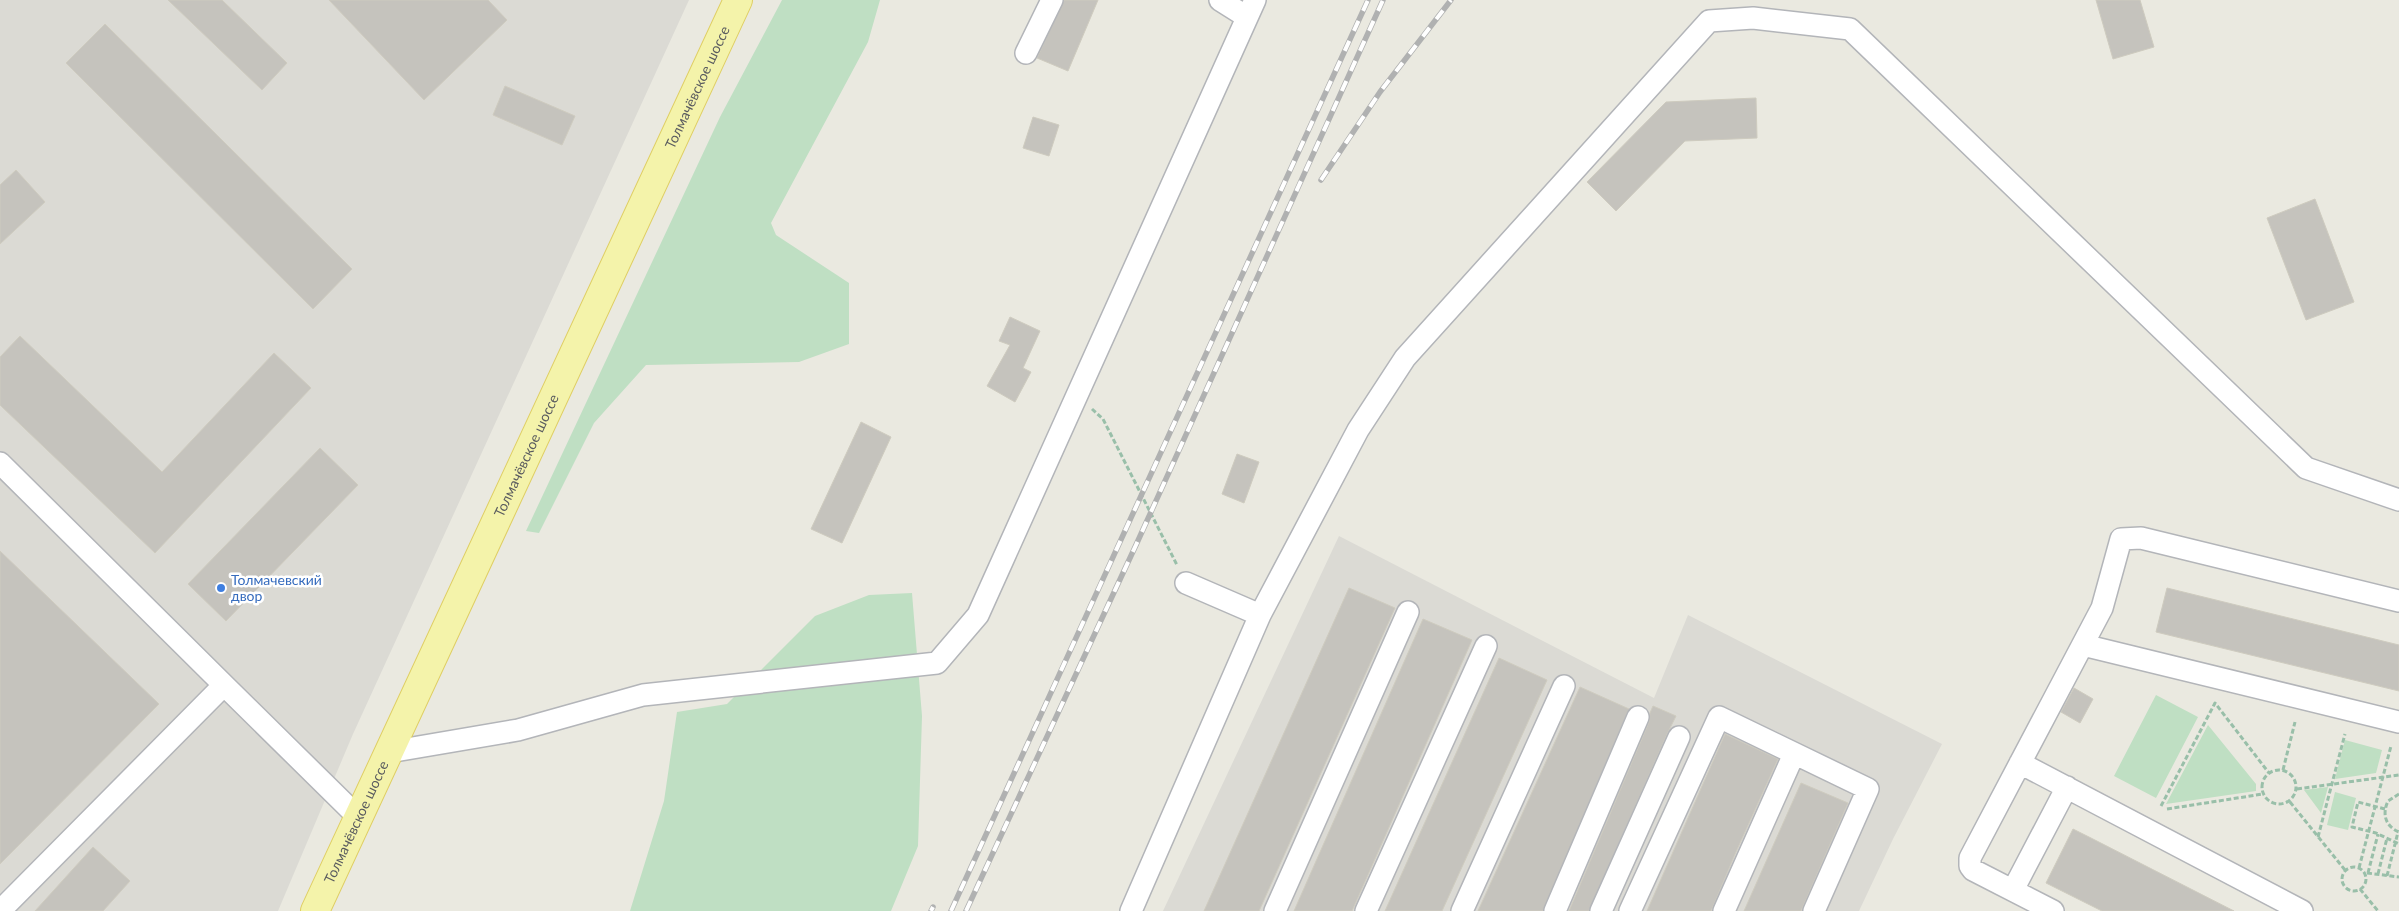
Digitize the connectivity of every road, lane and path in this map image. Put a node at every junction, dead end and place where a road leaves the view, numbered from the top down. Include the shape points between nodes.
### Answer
1 (738, 0) edge
2 (1052, 0) edge
3 (1220, 0) edge
4 (1251, 9) edge
5 (1026, 53) dead end
6 (1077, 395) junction
7 (0, 462) edge
8 (2399, 500) edge
9 (1186, 583) joint
10 (2399, 601) edge
11 (1408, 612) dead end
12 (1260, 615) junction
13 (2083, 645) junction
14 (1486, 646) dead end
15 (224, 685) junction
16 (1564, 686) dead end
17 (1638, 717) dead end
18 (2295, 722) dead end
19 (2399, 722) edge
20 (2345, 734) dead end
21 (1679, 737) dead end
22 (2390, 746) dead end
23 (389, 752) junction
24 (1794, 754) junction
25 (2020, 763) junction
26 (2283, 770) junction
27 (2269, 773) junction
28 (2399, 774) edge
29 (2382, 777) junction
30 (2332, 784) junction
31 (2067, 787) junction
32 (2296, 789) junction
33 (2263, 794) junction
34 (2399, 794) edge
35 (2290, 802) junction
36 (2162, 806) dead end
37 (2375, 806) junction
38 (2166, 809) dead end
39 (2385, 809) junction
40 (358, 817) junction
41 (2369, 831) junction
42 (2399, 832) edge
43 (2378, 834) junction
44 (2318, 837) junction
45 (2387, 838) junction
46 (2397, 843) edge
47 (2359, 868) junction
48 (2345, 870) junction
49 (2363, 872) junction
50 (2368, 873) junction
51 (2378, 874) junction
52 (2387, 876) junction
53 (2399, 877) edge
54 (2360, 889) junction
55 (2013, 890) junction
56 (0, 911) edge
57 (315, 911) edge
58 (1131, 911) edge
59 (1275, 911) edge
60 (1366, 911) edge
61 (1462, 911) edge
62 (1555, 911) edge
63 (1601, 911) edge
64 (1630, 911) edge
65 (1724, 911) edge
66 (1814, 911) edge
67 (2053, 911) edge
68 (2302, 911) edge
69 (2378, 911) edge

1 - 23 main road, Толмачёвское шоссе
2 - 5 street
3 - 4 street
4 - 6 street
6 - 9 path via 1103,419
6 - 23 street via 978,615 937,663 643,695 518,730
7 - 15 street
8 - 12 street via 2306,468 1850,29 1753,18 1708,21 1405,358 1358,430
9 - 12 street
10 - 13 street via 2141,538 2121,539 2102,608
11 - 59 street
12 - 58 street
13 - 19 street
13 - 25 street
14 - 60 street
15 - 40 street
15 - 56 street
16 - 61 street
17 - 62 street
18 - 26 path
20 - 30 path
21 - 63 street
22 - 29 path
23 - 40 main road, Толмачёвское шоссе
24 - 64 street via 1718,717
24 - 65 street
24 - 66 street via 1868,789
25 - 31 street
25 - 55 street via 1970,858 1973,870
26 - 27 path
26 - 32 path via 2293,777
27 - 33 path via 2262,785
27 - 36 path via 2215,703
28 - 29 path
29 - 30 path
29 - 37 path
30 - 32 path
30 - 44 path
31 - 55 street
31 - 68 street
32 - 35 path
33 - 35 path via 2277,805
33 - 38 path
34 - 39 path via 2388,802
35 - 44 path
37 - 39 path
37 - 41 path
37 - 41 path via 2358,802 2352,826
39 - 42 path via 2388,824
40 - 57 main road, Толмачёвское шоссе
41 - 43 path
41 - 47 path
42 - 46 path
43 - 45 path
43 - 50 path
44 - 48 path
45 - 46 path
45 - 51 path
46 - 52 path
47 - 48 path
47 - 49 path
48 - 54 path via 2342,882 2345,887
49 - 50 path
49 - 54 path via 2366,882
50 - 51 path
51 - 52 path
52 - 53 path
54 - 69 path
55 - 67 street

